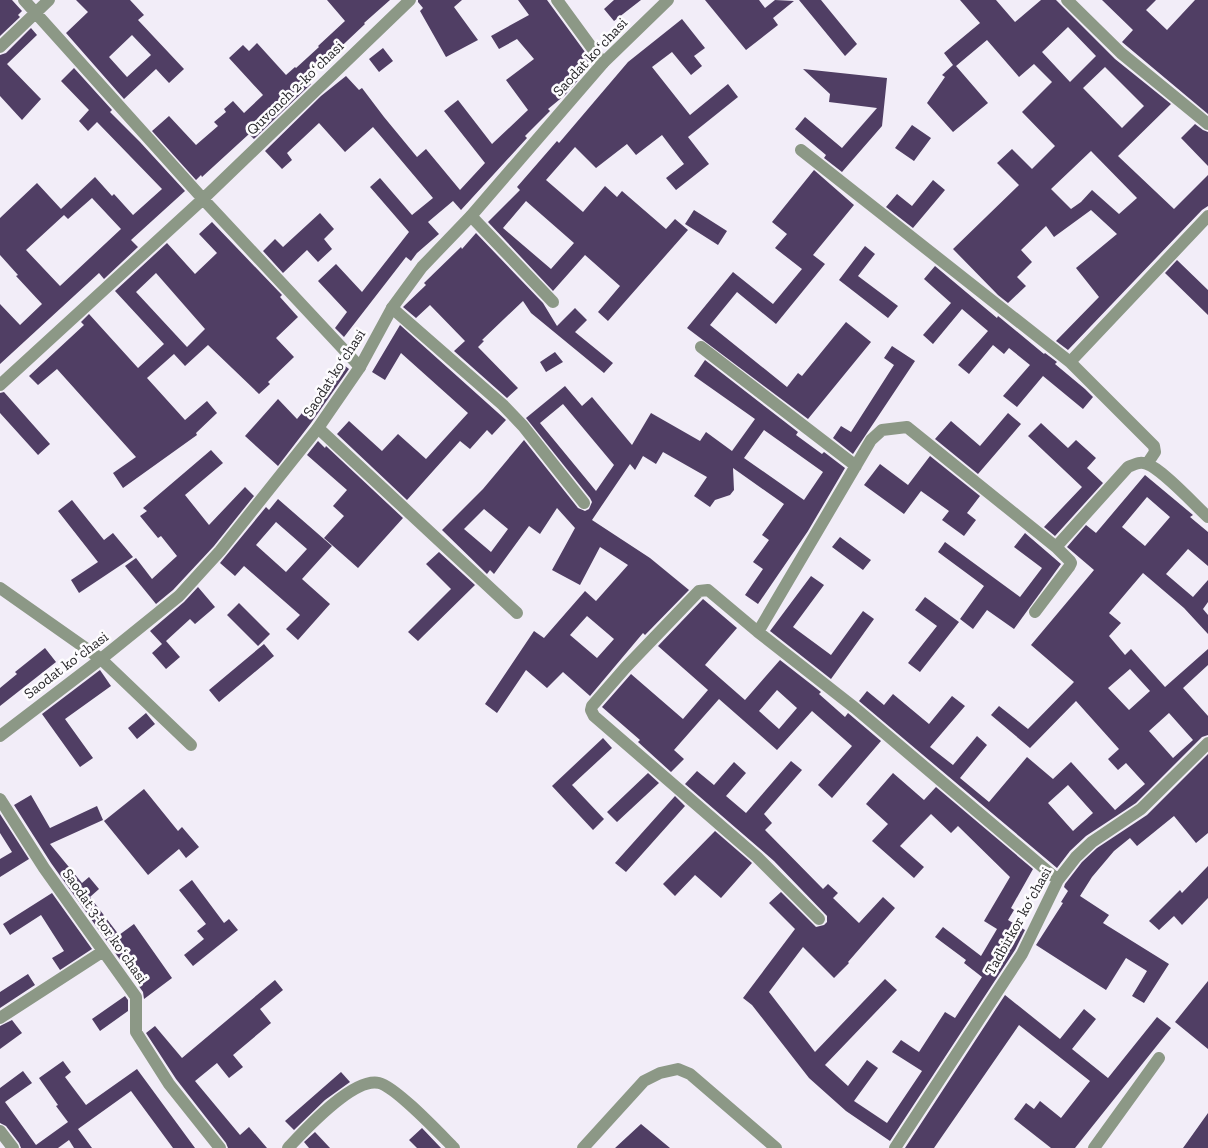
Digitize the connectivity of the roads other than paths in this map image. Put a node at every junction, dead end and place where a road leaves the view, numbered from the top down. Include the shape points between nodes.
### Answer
1 (24, 0) edge
2 (49, 0) edge
3 (410, 0) edge
4 (557, 0) edge
5 (668, 0) edge
6 (1067, 0) edge
7 (35, 12) junction
8 (0, 47) edge
9 (603, 63) junction
10 (1208, 124) edge
11 (801, 150) dead end
12 (202, 199) junction
13 (471, 216) junction
14 (1208, 216) edge
15 (553, 302) dead end
16 (392, 308) junction
17 (701, 347) dead end
18 (1070, 362) junction
19 (360, 367) junction
20 (0, 385) edge
21 (318, 428) junction
22 (1147, 464) junction
23 (856, 466) junction
24 (584, 503) dead end
25 (1208, 517) edge
26 (1056, 547) junction
27 (0, 588) edge
28 (1035, 612) dead end
29 (517, 613) dead end
30 (758, 632) junction
31 (101, 659) junction
32 (0, 736) edge
33 (1208, 743) edge
34 (191, 745) dead end
35 (0, 799) edge
36 (1058, 880) junction
37 (819, 919) dead end
38 (102, 952) junction
39 (0, 1018) edge
40 (1159, 1058) dead end
41 (0, 1131) edge
42 (13, 1148) edge
43 (220, 1148) edge
44 (288, 1148) edge
45 (454, 1148) edge
46 (583, 1148) edge
47 (776, 1148) edge
48 (895, 1148) edge
49 (1094, 1148) edge

1 - 7 street
2 - 7 street
3 - 12 street, Quvonch 2-koʻchasi
4 - 9 street
5 - 9 street, Saodat koʻchasi
6 - 10 street via 1122,52
7 - 8 street
7 - 12 street
9 - 13 street, Saodat koʻchasi
11 - 18 street
12 - 19 street
12 - 20 street, Quvonch 2-koʻchasi
13 - 15 street
13 - 16 street, Saodat koʻchasi via 422,267
14 - 18 street
16 - 19 street, Saodat koʻchasi
16 - 24 street via 503,405
17 - 23 street
18 - 22 street via 1154,446 1155,452
19 - 21 street, Saodat koʻchasi
21 - 29 street
21 - 31 street, Saodat koʻchasi via 220,551 179,596
22 - 25 street
22 - 26 street via 1138,462 1128,467
23 - 26 street via 871,440 882,430 907,427
23 - 30 street
26 - 28 street via 1071,563
27 - 31 street
30 - 36 street via 855,708
30 - 37 street via 708,590 699,590 626,666 591,710 756,857
31 - 32 street, Saodat koʻchasi
31 - 34 street
33 - 36 street, Tadbirkor koʻchasi via 1141,809 1086,847
35 - 38 street, Saodat 3-tor koʻchasi
36 - 48 street, Tadbirkor koʻchasi via 1022,954
38 - 39 street
38 - 43 street, Saodat 3-tor koʻchasi via 136,997 136,1032 169,1084
40 - 49 street
41 - 42 street
44 - 45 street via 338,1098 361,1085 379,1083 399,1095
46 - 47 street via 644,1081 678,1069 690,1074

